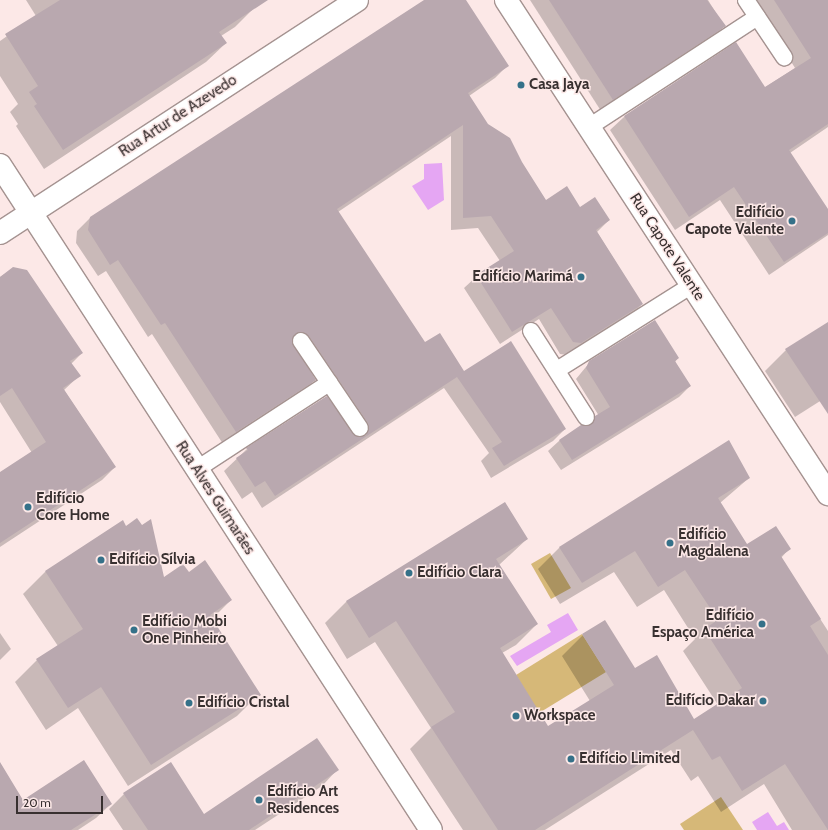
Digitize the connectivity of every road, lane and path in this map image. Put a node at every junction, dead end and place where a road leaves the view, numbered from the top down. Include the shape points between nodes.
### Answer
1 (357, 0) edge
2 (506, 0) edge
3 (746, 0) edge
4 (757, 17) junction
5 (784, 57) dead end
6 (588, 127) junction
7 (0, 165) edge
8 (31, 213) junction
9 (0, 233) edge
10 (692, 285) junction
11 (531, 331) dead end
12 (301, 341) dead end
13 (557, 370) junction
14 (329, 382) junction
15 (586, 417) dead end
16 (360, 428) dead end
17 (197, 469) junction
18 (828, 494) edge
19 (431, 830) edge

1 - 8 street, Rua Artur de Azevedo
2 - 6 street, Rua Capote Valente
3 - 4 lane
4 - 5 lane
4 - 6 lane
6 - 10 street, Rua Capote Valente
7 - 8 street, Rua Alves Guimarães
8 - 9 street, Rua Artur de Azevedo
8 - 17 street, Rua Alves Guimarães
10 - 13 lane
10 - 18 street, Rua Capote Valente
11 - 13 lane
12 - 14 lane
13 - 15 lane
14 - 16 lane
14 - 17 lane
17 - 19 street, Rua Alves Guimarães

